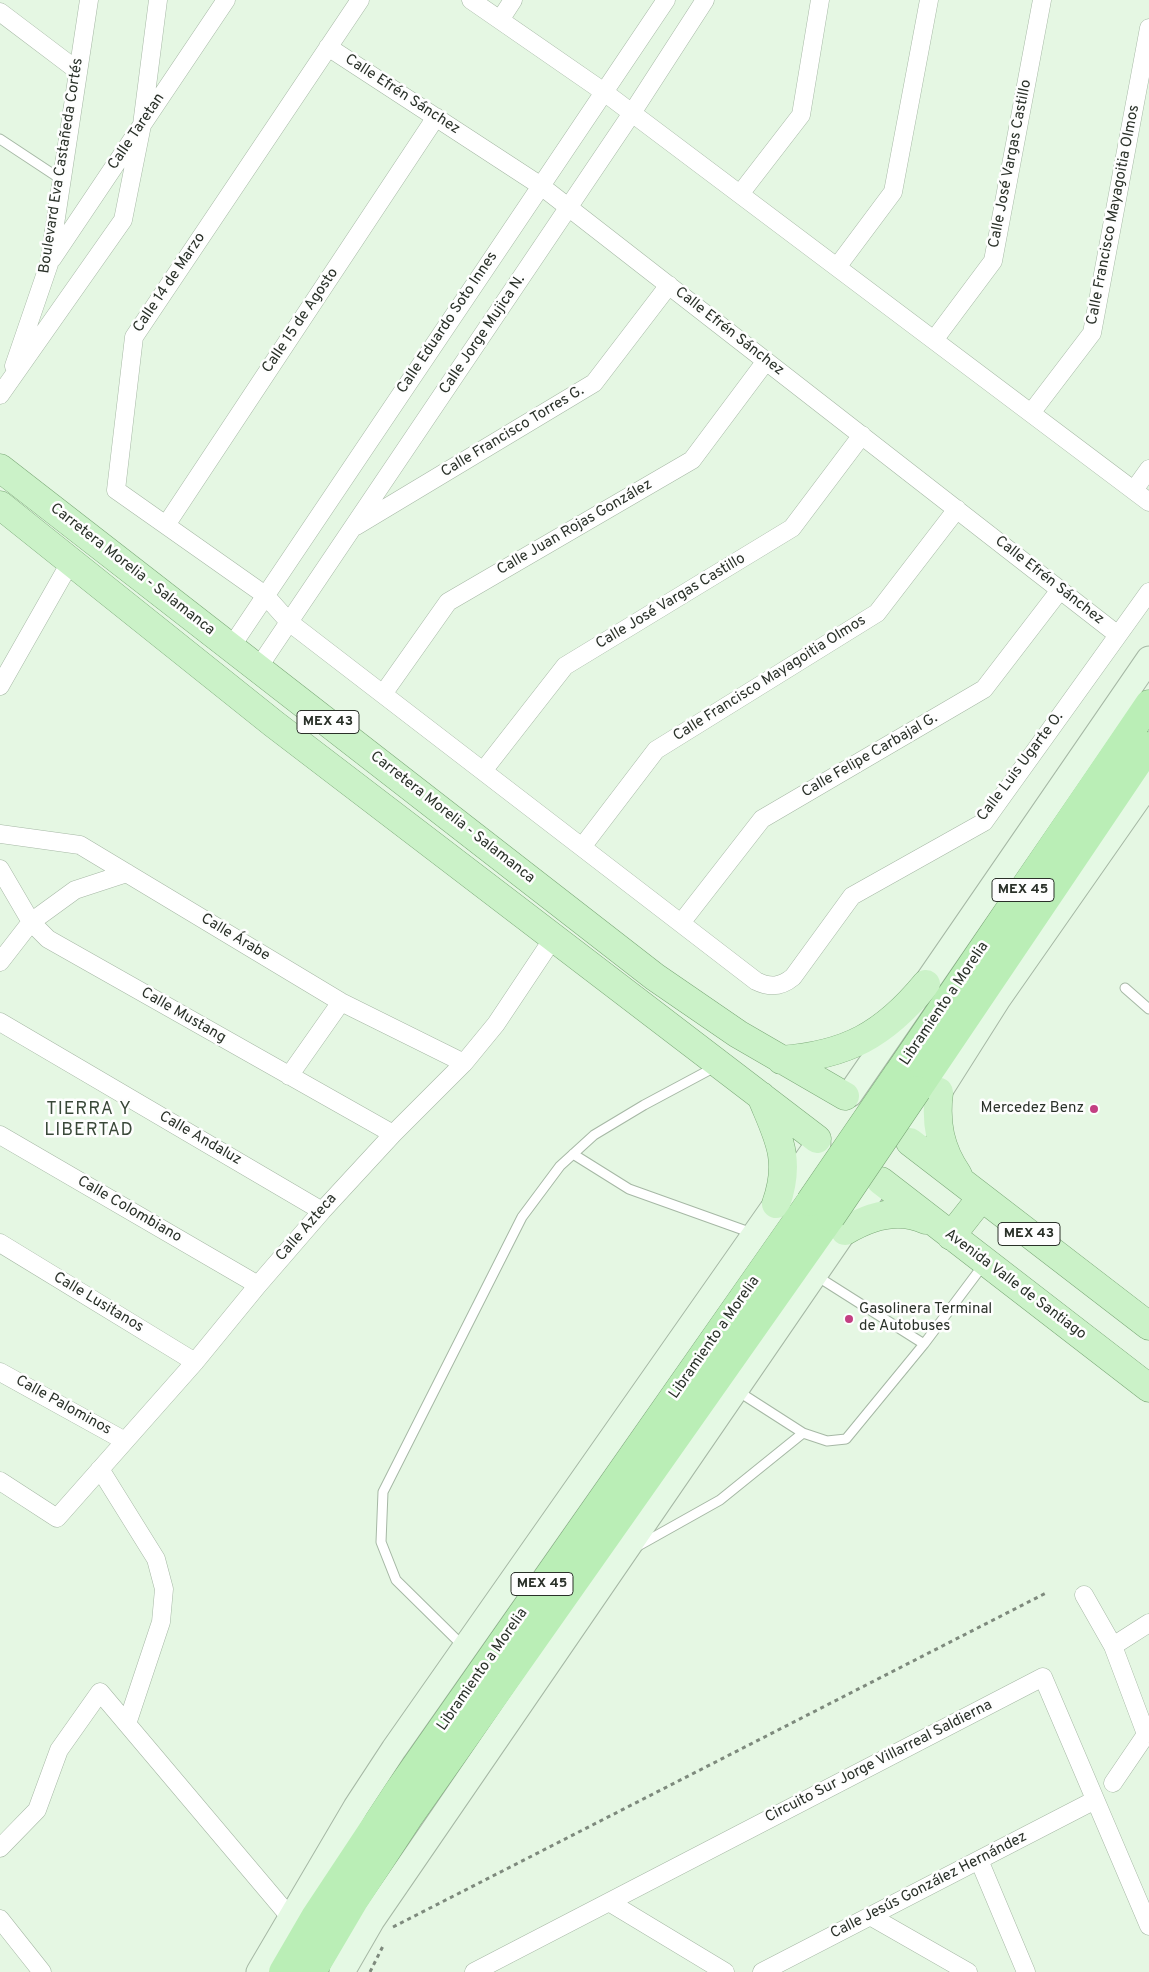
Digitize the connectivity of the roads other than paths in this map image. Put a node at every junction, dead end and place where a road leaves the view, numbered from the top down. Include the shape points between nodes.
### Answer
1 (89, 0) edge
2 (158, 0) edge
3 (360, 0) edge
4 (471, 0) edge
5 (513, 0) edge
6 (666, 0) edge
7 (705, 0) edge
8 (820, 0) edge
9 (929, 0) edge
10 (1042, 0) edge
11 (220, 2) edge
12 (0, 12) edge
13 (500, 20) junction
14 (1149, 28) edge
15 (328, 47) junction
16 (78, 70) junction
17 (604, 92) junction
18 (632, 113) junction
19 (436, 118) junction
20 (142, 125) junction
21 (0, 139) edge
22 (62, 180) junction
23 (541, 186) junction
24 (740, 194) junction
25 (568, 207) junction
26 (49, 264) junction
27 (837, 267) junction
28 (669, 286) junction
29 (934, 340) junction
30 (766, 361) junction
31 (3, 390) edge
32 (1031, 413) junction
33 (862, 436) junction
34 (0, 468) edge
35 (1149, 469) edge
36 (1134, 490) junction
37 (1149, 502) edge
38 (0, 505) edge
39 (957, 509) junction
40 (166, 525) junction
41 (352, 529) junction
42 (71, 561) junction
43 (1060, 590) junction
44 (1149, 592) edge
45 (265, 595) junction
46 (289, 622) junction
47 (1118, 635) junction
48 (231, 647) junction
49 (1149, 659) edge
50 (258, 668) junction
51 (0, 686) edge
52 (383, 694) junction
53 (1149, 704) edge
54 (274, 724) junction
55 (1149, 746) edge
56 (483, 771) junction
57 (1149, 783) edge
58 (0, 834) edge
59 (582, 847) junction
60 (1, 873) edge
61 (127, 873) junction
62 (31, 922) junction
63 (681, 923) junction
64 (554, 937) junction
65 (0, 962) edge
66 (926, 984) junction
67 (776, 986) joint
68 (1125, 988) dead end
69 (341, 1002) junction
70 (1149, 1009) edge
71 (0, 1022) edge
72 (781, 1060) junction
73 (464, 1063) junction
74 (720, 1064) junction
75 (289, 1076) junction
76 (918, 1086) junction
77 (760, 1094) junction
78 (830, 1116) junction
79 (393, 1134) junction
80 (0, 1135) edge
81 (910, 1140) junction
82 (573, 1154) junction
83 (880, 1182) junction
84 (975, 1193) junction
85 (776, 1204) junction
86 (322, 1211) junction
87 (829, 1217) junction
88 (944, 1231) junction
89 (755, 1234) junction
90 (0, 1243) edge
91 (985, 1262) junction
92 (815, 1275) junction
93 (258, 1284) junction
94 (1149, 1326) edge
95 (924, 1344) junction
96 (195, 1362) junction
97 (0, 1372) edge
98 (1149, 1388) edge
99 (736, 1390) junction
100 (804, 1433) junction
101 (125, 1441) junction
102 (100, 1469) junction
103 (0, 1481) edge
104 (622, 1555) junction
105 (1084, 1595) dead end
106 (1149, 1623) edge
107 (1113, 1646) junction
108 (465, 1648) junction
109 (127, 1724) junction
110 (1148, 1732) edge
111 (1113, 1783) dead end
112 (1095, 1800) junction
113 (0, 1848) edge
114 (979, 1860) junction
115 (610, 1902) junction
116 (870, 1916) junction
117 (290, 1917) junction
118 (0, 1919) edge
119 (1149, 1926) edge
120 (42, 1972) edge
121 (259, 1972) edge
122 (283, 1972) edge
123 (312, 1972) edge
124 (342, 1972) edge
125 (474, 1972) edge
126 (725, 1972) edge
127 (762, 1972) edge
128 (968, 1972) edge
129 (1026, 1972) edge

1 - 16 street, Boulevard Eva Castañeda Cortés
2 - 20 street, Boulevard Eva Castañeda Cortés
3 - 15 street, Calle 14 de Marzo
4 - 13 street
5 - 13 street
6 - 17 street, Calle Eduardo Soto Innes
7 - 18 street, Calle Jorge Mujica N.
8 - 24 street via 801,114
9 - 27 street via 893,192
10 - 29 street, Calle José Vargas Castillo via 993,261
11 - 20 street, Calle Taretan
12 - 16 street
13 - 17 street
14 - 32 street, Calle Francisco Mayagoitia Olmos via 1092,333
15 - 19 street, Calle Efrén Sánchez
15 - 40 street, Calle 14 de Marzo via 134,337 116,490
16 - 22 street, Boulevard Eva Castañeda Cortés
17 - 18 street
17 - 23 street, Calle Eduardo Soto Innes
18 - 24 street
18 - 25 street, Calle Jorge Mujica N.
19 - 23 street, Calle Efrén Sánchez
19 - 40 street, Calle 15 de Agosto
20 - 26 street, Calle Taretan
20 - 31 street, Boulevard Eva Castañeda Cortés via 123,220
21 - 22 lane
22 - 26 street, Boulevard Eva Castañeda Cortés
23 - 25 street, Calle Efrén Sánchez
23 - 45 street, Calle Eduardo Soto Innes
24 - 27 street
25 - 28 street, Calle Efrén Sánchez
25 - 41 street, Calle Jorge Mujica N.
26 - 31 street, Boulevard Eva Castañeda Cortés
27 - 29 street
28 - 30 street, Calle Efrén Sánchez
28 - 41 street, Calle Francisco Torres G. via 594,383
29 - 32 street
30 - 33 street, Calle Efrén Sánchez
30 - 52 street, Calle Juan Rojas González via 692,460 448,602
32 - 36 street
33 - 39 street, Calle Efrén Sánchez
33 - 56 street, Calle José Vargas Castillo via 792,528 565,666
34 - 48 main road, Carretera Morelia - Salamanca / MEX 43
35 - 36 street
36 - 37 street
38 - 42 main road, Carretera Morelia - Salamanca / MEX 43
39 - 43 street, Calle Efrén Sánchez
39 - 59 street, Calle Francisco Mayagoitia Olmos via 877,613 656,750
40 - 45 street, Calle 14 de Marzo
41 - 46 street, Calle Jorge Mujica N.
42 - 51 street
42 - 54 main road, Carretera Morelia - Salamanca / MEX 43
43 - 47 street, Calle Efrén Sánchez
43 - 63 street, Calle Felipe Carbajal G. via 984,689 762,819
44 - 47 street, Calle Luis Ugarte O.
45 - 46 street, Calle 14 de Marzo
45 - 48 street, Calle Eduardo Soto Innes
46 - 50 street, Calle Jorge Mujica N.
46 - 52 street, Calle 14 de Marzo
47 - 67 street, Calle Luis Ugarte O. via 984,822 852,896 793,977
48 - 50 main road, Carretera Morelia - Salamanca / MEX 43
48 - 54 main road via 251,693
49 - 66 main road
50 - 72 main road, Carretera Morelia - Salamanca / MEX 43 via 655,977
52 - 56 street, Calle 14 de Marzo
53 - 76 highway, Libramiento a Morelia / MEX 45
54 - 64 main road, Carretera Morelia - Salamanca / MEX 43
55 - 76 highway, Libramiento a Morelia / MEX 45
56 - 59 street, Calle 14 de Marzo
57 - 76 main road via 998,999
58 - 61 street, Calle Árabe via 80,845
59 - 63 street, Calle 14 de Marzo
60 - 62 street, Calle Mustang
61 - 62 street via 75,890
61 - 69 street, Calle Árabe
62 - 65 street
62 - 75 street, Calle Mustang via 48,939
63 - 67 street, Calle 14 de Marzo via 756,981 765,986
64 - 73 street, Calle Azteca via 496,1024
64 - 74 main road, Carretera Morelia - Salamanca / MEX 43
66 - 72 main road via 887,1025 863,1040 810,1058
66 - 78 main road
68 - 70 lane
69 - 73 street, Calle Árabe
69 - 75 street
71 - 86 street, Calle Andaluz
72 - 78 main road, Carretera Morelia - Salamanca / MEX 43
73 - 79 street, Calle Azteca
74 - 77 main road, Carretera Morelia - Salamanca / MEX 43
74 - 82 lane via 644,1104 594,1135
75 - 79 street, Calle Mustang
76 - 81 main road
76 - 84 main road via 936,1109 941,1144 948,1160
76 - 87 highway, Libramiento a Morelia / MEX 45, bridge
77 - 78 main road, Carretera Morelia - Salamanca / MEX 43
77 - 85 main road via 780,1141 783,1157 784,1173
78 - 81 main road via 859,1092 876,1093 898,1107 907,1121
78 - 83 main road, MEX 43 via 823,1161 835,1175 851,1183
78 - 85 main road
79 - 86 street, Calle Azteca
80 - 93 street, Calle Colombiano
81 - 83 main road via 901,1166
81 - 84 main road, MEX 43
82 - 89 lane via 629,1189
82 - 108 lane via 560,1166 522,1217 383,1492 381,1542 396,1580
83 - 87 main road
83 - 88 main road, Avenida Valle de Santiago / MEX 43
84 - 88 main road
84 - 94 main road, MEX 43
85 - 89 main road
86 - 93 street, Calle Azteca
87 - 88 main road via 859,1222 874,1216 907,1214
87 - 92 main road
87 - 122 highway, Libramiento a Morelia / MEX 45 via 399,1790 315,1916
87 - 123 highway, Libramiento a Morelia / MEX 45 via 408,1818
88 - 91 main road, Avenida Valle de Santiago / MEX 43
89 - 108 main road
90 - 96 street, Calle Lusitanos
91 - 95 lane
91 - 98 main road, Avenida Valle de Santiago / MEX 43
92 - 95 lane
92 - 99 main road
93 - 96 street, Calle Azteca
95 - 100 lane via 846,1439 827,1441
96 - 101 street, Calle Azteca
97 - 101 street, Calle Palominos
99 - 100 lane
99 - 104 main road
100 - 104 lane via 720,1500
101 - 102 street, Calle Azteca
102 - 103 street, Calle Azteca via 57,1518
102 - 109 street via 156,1559 164,1589 161,1622
104 - 124 main road via 372,1920
105 - 107 street
106 - 107 street
107 - 110 street
108 - 117 main road via 356,1807
109 - 113 street via 100,1692 59,1750 37,1810
109 - 117 street
110 - 111 street
112 - 114 street, Calle Jesús González Hernández
112 - 115 street, Circuito Sur Jorge Villarreal Saldierna via 1042,1677
112 - 119 street, Circuito Sur Jorge Villarreal Saldierna
114 - 116 street, Calle Jesús González Hernández
114 - 129 street
115 - 125 street, Circuito Sur Jorge Villarreal Saldierna
115 - 126 street
116 - 127 street, Calle Jesús González Hernández
116 - 128 street
117 - 121 main road
118 - 120 street

